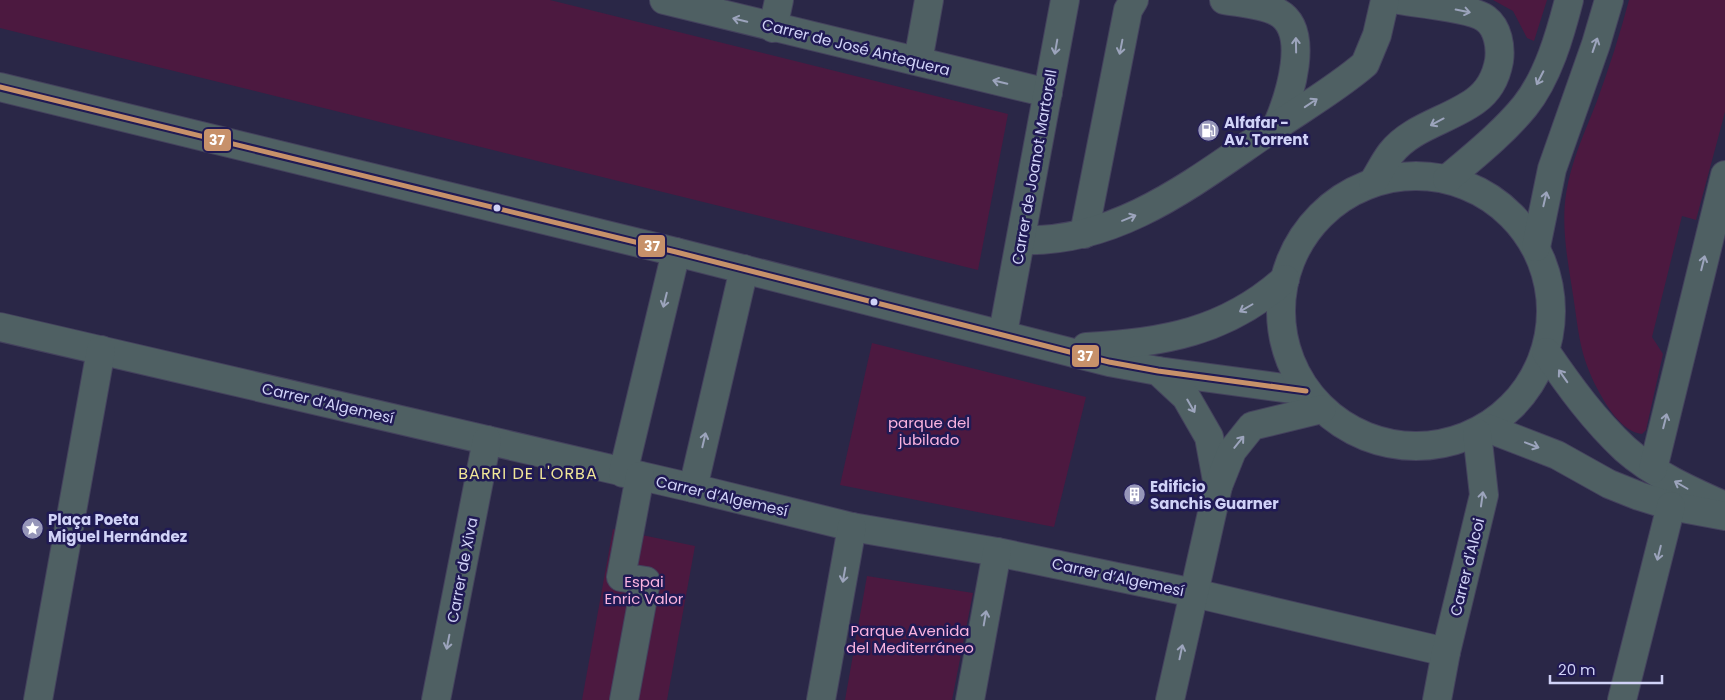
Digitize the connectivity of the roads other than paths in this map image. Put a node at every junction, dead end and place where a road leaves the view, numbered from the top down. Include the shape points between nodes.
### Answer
1 (664, 0) edge
2 (779, 0) edge
3 (928, 0) edge
4 (1065, 0) edge
5 (1134, 0) edge
6 (1224, 0) edge
7 (1385, 0) edge
8 (1398, 0) edge
9 (1569, 0) edge
10 (1609, 0) edge
11 (774, 28) junction
12 (920, 50) dead end
13 (0, 87) edge
14 (1048, 94) junction
15 (1277, 126) junction
16 (1725, 175) edge
17 (1447, 179) junction
18 (1373, 182) junction
19 (1084, 234) junction
20 (1021, 240) junction
21 (1536, 247) junction
22 (676, 252) junction
23 (744, 269) junction
24 (1285, 279) junction
25 (0, 327) edge
26 (1003, 333) junction
27 (1063, 349) junction
28 (101, 350) junction
29 (1546, 352) junction
30 (1158, 371) junction
31 (1314, 400) junction
32 (1482, 430) junction
33 (487, 440) junction
34 (1654, 468) junction
35 (631, 475) junction
36 (1218, 486) junction
37 (693, 488) junction
38 (1670, 506) junction
39 (1725, 506) edge
40 (1725, 516) edge
41 (852, 527) junction
42 (997, 552) junction
43 (1194, 593) junction
44 (1446, 652) junction
45 (38, 700) edge
46 (436, 700) edge
47 (624, 700) edge
48 (820, 700) edge
49 (970, 700) edge
50 (1170, 700) edge
51 (1437, 700) edge
52 (1622, 700) edge

11 -> 1 street, Carrer de José Antequera
2 - 11 street
3 - 12 street
4 -> 14 street, Carrer de Joanot Martorell
5 -> 19 street via 1128,10
15 -> 6 street via 1288,93 1296,53 1296,34 1289,20 1277,11
15 -> 7 street via 1365,64 1377,35
8 -> 18 street via 1486,18 1495,30 1500,50 1497,73 1489,89 1474,102 1416,133 1392,152
9 -> 17 street via 1542,75 1526,104 1509,124
21 -> 10 street via 1552,169
14 -> 11 street, Carrer de José Antequera
13 - 22 street
14 - 20 street, Carrer de Joanot Martorell
19 -> 15 street via 1138,214 1178,193
34 -> 16 street
17 - 18 street via 1410,175
17 - 21 street via 1483,193 1513,216
18 - 24 street via 1334,204 1309,230
19 - 20 street via 1054,240
20 - 26 street, Carrer de Joanot Martorell
21 - 29 street via 1548,280 1551,316
22 - 23 street
22 -> 35 street
23 - 26 street
37 -> 23 street
24 -> 27 street via 1264,297 1197,331 1130,345
24 - 31 street via 1280,318 1288,356
25 - 28 street, Carrer d’Algemesí
26 - 27 street
27 - 30 street
28 - 33 street, Carrer d’Algemesí
28 - 45 street
29 - 32 street via 1527,388 1512,407
34 -> 29 street via 1626,450 1581,403
30 - 31 street
30 -> 36 street via 1186,397 1209,437
31 - 32 street via 1356,433 1395,446 1436,446
36 -> 31 street via 1232,451 1252,426
32 -> 38 street via 1557,455 1609,484
44 -> 32 street, Carrer d'Alcoi via 1484,495
33 - 35 street, Carrer d’Algemesí
33 -> 46 street, Carrer de Xiva
39 -> 34 street
35 - 37 street, Carrer d’Algemesí
35 - 47 street via 621,577 646,581
36 - 43 street
37 - 41 street, Carrer d’Algemesí
38 - 40 street
38 -> 52 street
41 - 42 street, Carrer d’Algemesí
41 -> 48 street
42 - 43 street, Carrer d’Algemesí
49 -> 42 street
43 - 44 street, Carrer d’Algemesí
50 -> 43 street
44 - 51 street, Carrer d'Alcoi

